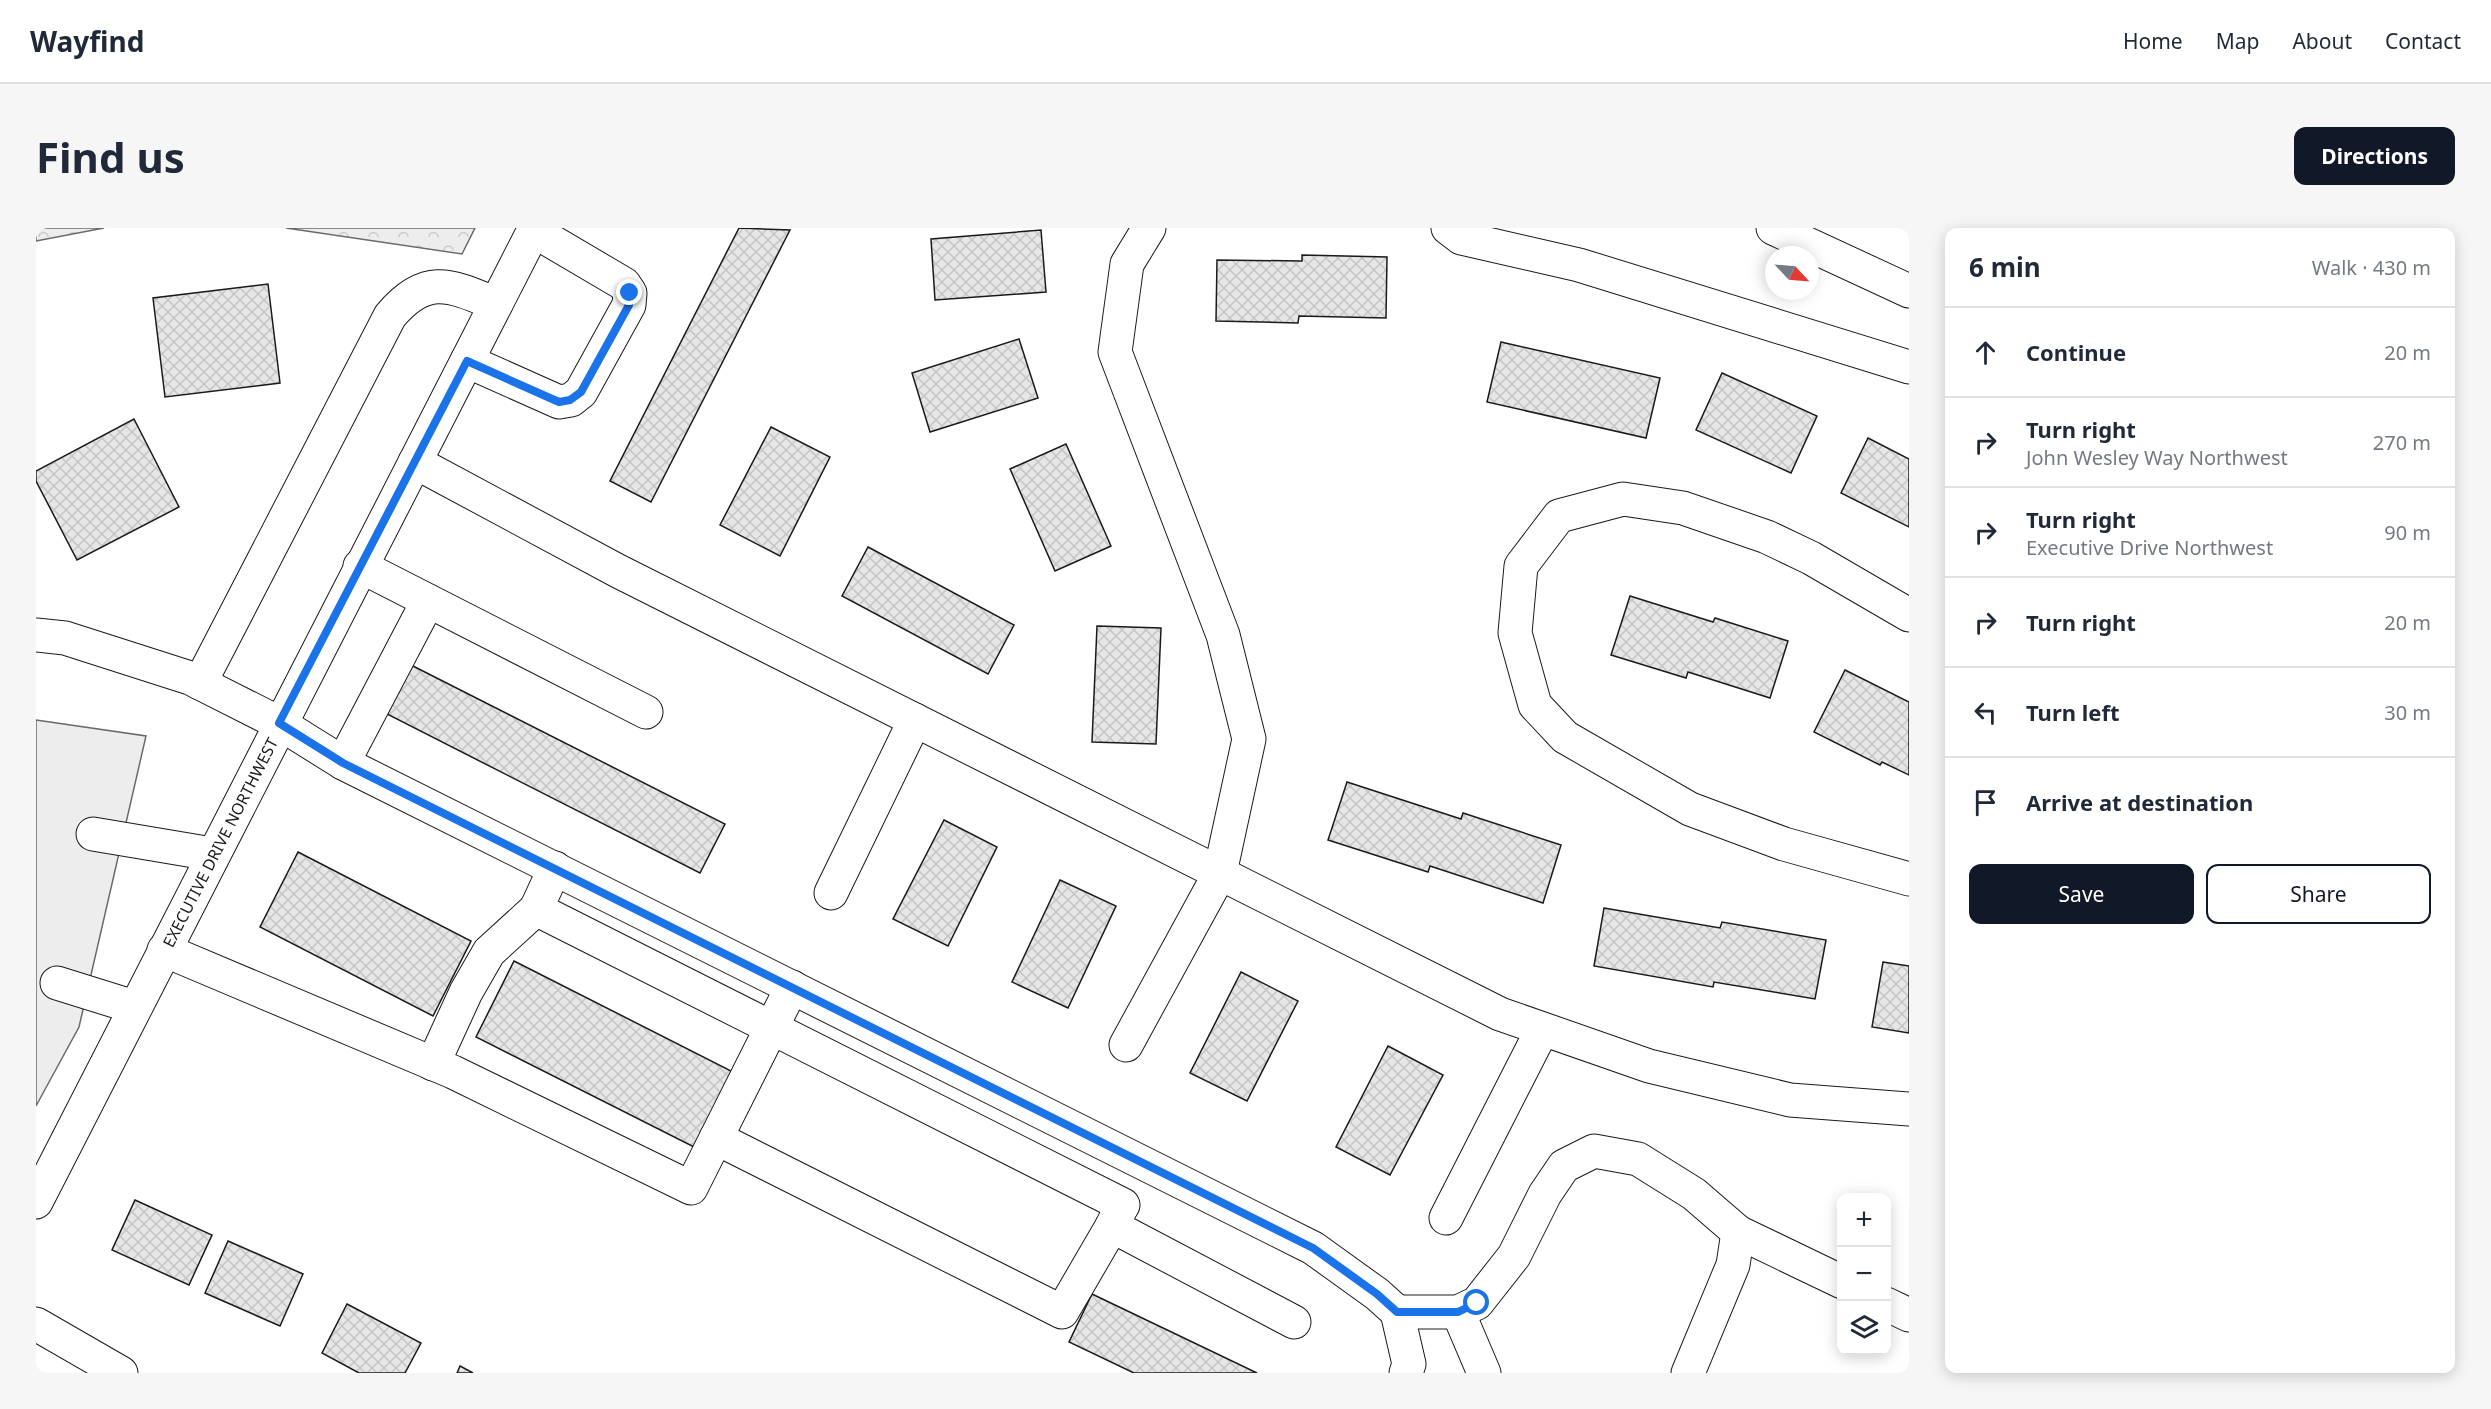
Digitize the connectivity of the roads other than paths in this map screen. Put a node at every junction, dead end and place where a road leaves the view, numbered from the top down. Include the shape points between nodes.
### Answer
1 (1149, 228) edge
2 (1448, 228) edge
3 (1773, 228) edge
4 (534, 230) edge
5 (1909, 291) edge
6 (496, 304) junction
7 (467, 361) junction
8 (1909, 367) edge
9 (415, 462) junction
10 (360, 566) junction
11 (428, 601) junction
12 (1909, 615) edge
13 (36, 635) edge
14 (200, 683) junction
15 (646, 712) dead end
16 (915, 720) junction
17 (279, 723) junction
18 (343, 763) junction
19 (93, 834) dead end
20 (212, 854) junction
21 (555, 868) junction
22 (1220, 873) junction
23 (1909, 879) edge
24 (831, 893) dead end
25 (536, 909) junction
26 (164, 950) junction
27 (57, 983) dead end
28 (792, 987) junction
29 (134, 1007) junction
30 (772, 1029) junction
31 (1542, 1030) junction
32 (1126, 1045) dead end
33 (433, 1064) junction
34 (1909, 1109) edge
35 (716, 1138) junction
36 (1144, 1165) junction
37 (36, 1202) edge
38 (1118, 1216) junction
39 (1446, 1218) dead end
40 (1738, 1232) junction
41 (1837, 1280) edge
42 (1891, 1306) edge
43 (1397, 1312) junction
44 (1458, 1312) junction
45 (1909, 1315) edge
46 (1294, 1322) dead end
47 (36, 1324) edge
48 (121, 1373) edge
49 (1406, 1373) edge
50 (1484, 1373) edge
51 (1688, 1373) edge

1 - 22 street via 1127,264 1115,352 1223,635 1249,739
2 - 8 street via 1461,238 1579,265
3 - 5 street
4 - 6 street, EXECUTIVE DRIVE NORTHWEST
4 - 7 street via 624,284 630,293 629,305 581,392 570,400 559,402
6 - 7 street, EXECUTIVE DRIVE NORTHWEST
6 - 14 street via 440,285 420,289 403,300 390,316
7 - 9 street, EXECUTIVE DRIVE NORTHWEST
9 - 10 street, EXECUTIVE DRIVE NORTHWEST
9 - 16 street via 618,571
10 - 11 street
10 - 17 street, EXECUTIVE DRIVE NORTHWEST
11 - 15 street
11 - 18 street
12 - 23 street via 1767,537 1683,508 1623,499 1559,516 1521,566 1515,633 1535,705 1565,737 1690,809 1784,844
13 - 14 street via 65,638
14 - 17 street
16 - 22 street
16 - 24 street
17 - 18 street
17 - 20 street, EXECUTIVE DRIVE NORTHWEST
18 - 21 street
19 - 20 street
20 - 26 street, EXECUTIVE DRIVE NORTHWEST
21 - 25 street
21 - 28 street
22 - 31 street via 1500,1014
22 - 32 street
25 - 30 street
25 - 33 street via 489,952
26 - 29 street, EXECUTIVE DRIVE NORTHWEST
26 - 33 street
27 - 29 street
28 - 30 street
28 - 36 street
29 - 37 street, EXECUTIVE DRIVE NORTHWEST
30 - 35 street
30 - 38 street
31 - 34 street via 1648,1066 1790,1100
31 - 39 street
33 - 35 street via 691,1188
35 - 38 street via 1062,1312
36 - 38 street
36 - 43 street via 1313,1248
38 - 46 street
40 - 41 street
40 - 44 street via 1694,1194 1638,1159 1594,1151 1564,1166 1545,1194 1514,1256 1477,1303
40 - 51 street via 1733,1265
42 - 45 street
43 - 44 street
43 - 49 street via 1409,1364
44 - 50 street
47 - 48 street

